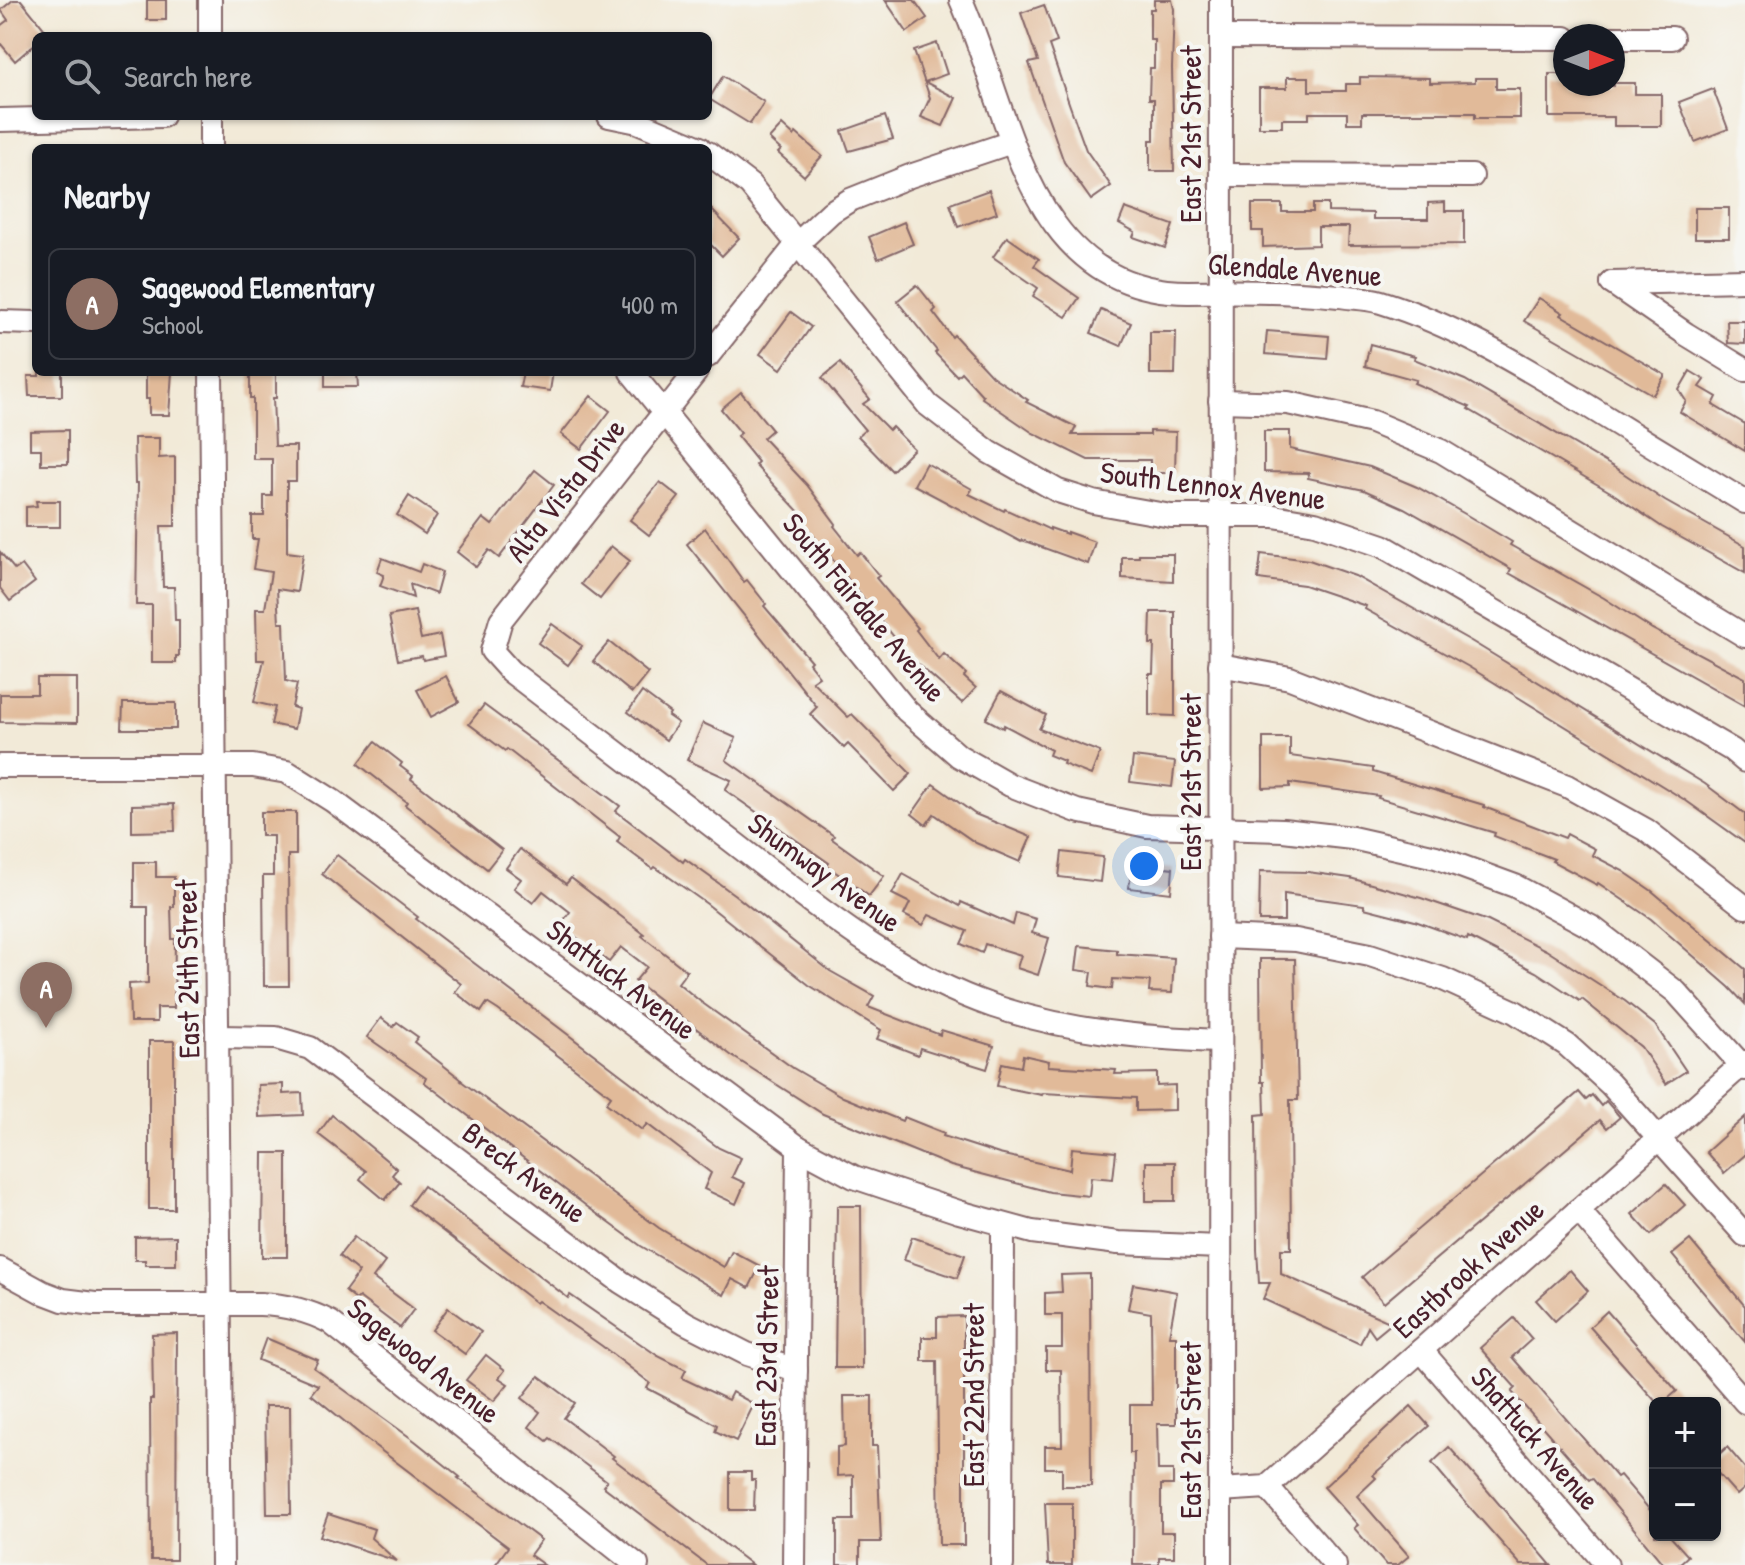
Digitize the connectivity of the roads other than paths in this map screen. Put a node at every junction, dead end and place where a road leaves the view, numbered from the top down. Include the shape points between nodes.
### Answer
1 (210, 0) edge
2 (961, 0) edge
3 (1221, 0) edge
4 (210, 32) edge
5 (1221, 37) junction
6 (1553, 38) edge
7 (1625, 38) edge
8 (1672, 38) dead end
9 (32, 119) edge
10 (0, 120) edge
11 (211, 120) edge
12 (624, 120) edge
13 (1012, 142) junction
14 (211, 144) edge
15 (691, 144) edge
16 (712, 156) edge
17 (1221, 175) junction
18 (1472, 176) dead end
19 (798, 243) junction
20 (1745, 280) edge
21 (1220, 290) junction
22 (0, 322) edge
23 (32, 323) edge
24 (712, 351) edge
25 (1745, 370) edge
26 (211, 376) edge
27 (634, 376) edge
28 (693, 376) edge
29 (1220, 401) junction
30 (665, 411) junction
31 (1745, 502) edge
32 (1220, 517) junction
33 (1745, 636) edge
34 (492, 651) joint
35 (1220, 665) junction
36 (1745, 761) edge
37 (0, 766) edge
38 (213, 766) junction
39 (1220, 828) junction
40 (1745, 907) edge
41 (1220, 937) junction
42 (218, 1037) junction
43 (1220, 1041) junction
44 (1744, 1065) edge
45 (1660, 1138) junction
46 (798, 1147) junction
47 (1578, 1210) junction
48 (1003, 1225) junction
49 (1745, 1235) edge
50 (1220, 1247) junction
51 (0, 1269) edge
52 (221, 1304) junction
53 (1421, 1350) junction
54 (796, 1370) junction
55 (1745, 1402) edge
56 (1267, 1487) junction
57 (1220, 1490) junction
58 (222, 1565) edge
59 (637, 1565) edge
60 (794, 1565) edge
61 (1002, 1565) edge
62 (1220, 1565) edge
63 (1335, 1565) edge
64 (1607, 1565) edge

1 - 4 street
2 - 13 street, Glendale Avenue
3 - 5 street, East 21st Street
5 - 6 street
5 - 17 street, East 21st Street
7 - 8 street
9 - 10 street
11 - 14 street
12 - 15 street
13 - 19 street via 850,200
13 - 21 street, Glendale Avenue via 1040,205 1095,263 1156,289
16 - 19 street, South Lennox Avenue via 750,185
17 - 18 street
17 - 21 street, East 21st Street
19 - 24 street
19 - 32 street, South Lennox Avenue via 928,405 989,452 1058,491 1093,502 1171,516
20 - 25 street via 1612,283
21 - 29 street, East 21st Street
21 - 31 street, Glendale Avenue via 1377,300 1434,320 1526,368
22 - 23 street
26 - 38 street, East 24th Street
27 - 30 street, South Fairdale Avenue
28 - 30 street, Alta Vista Drive
29 - 32 street, East 21st Street
29 - 33 street via 1288,403 1372,422 1441,451
30 - 34 street, Alta Vista Drive via 501,620
30 - 39 street, South Fairdale Avenue via 907,711 959,756 1010,785 1077,811 1147,826
32 - 35 street, East 21st Street
32 - 36 street, South Lennox Avenue via 1274,516 1315,523 1383,546
34 - 43 street, Shumway Avenue via 510,671 860,940 931,979 991,1005 1056,1024 1139,1038
35 - 39 street, East 21st Street
35 - 40 street via 1290,678 1567,786 1646,830
37 - 38 street, Shattuck Avenue
38 - 42 street, East 24th Street
38 - 46 street, Shattuck Avenue via 272,767 312,785
39 - 41 street, East 21st Street
39 - 44 street, South Fairdale Avenue via 1352,838 1436,857 1515,886 1593,928 1676,992
41 - 43 street, East 21st Street
41 - 45 street via 1311,943 1443,979 1515,1012 1567,1045
42 - 52 street, East 24th Street
42 - 54 street, Breck Avenue via 276,1038 310,1048 621,1282 747,1354
43 - 50 street, East 21st Street
44 - 45 street, Eastbrook Avenue
45 - 47 street, Eastbrook Avenue
45 - 49 street
46 - 48 street, Shattuck Avenue via 854,1177
46 - 54 street, East 23rd Street
47 - 53 street, Eastbrook Avenue
47 - 55 street
48 - 50 street, Shattuck Avenue via 1075,1239
48 - 61 street, East 22nd Street
50 - 57 street, East 21st Street
51 - 52 street, Sagewood Avenue via 63,1300
52 - 58 street, East 24th Street
52 - 59 street, Sagewood Avenue via 282,1305 330,1322
53 - 56 street, Eastbrook Avenue
53 - 64 street, Shattuck Avenue
54 - 60 street, East 23rd Street
56 - 57 street
56 - 63 street
57 - 62 street, East 21st Street

